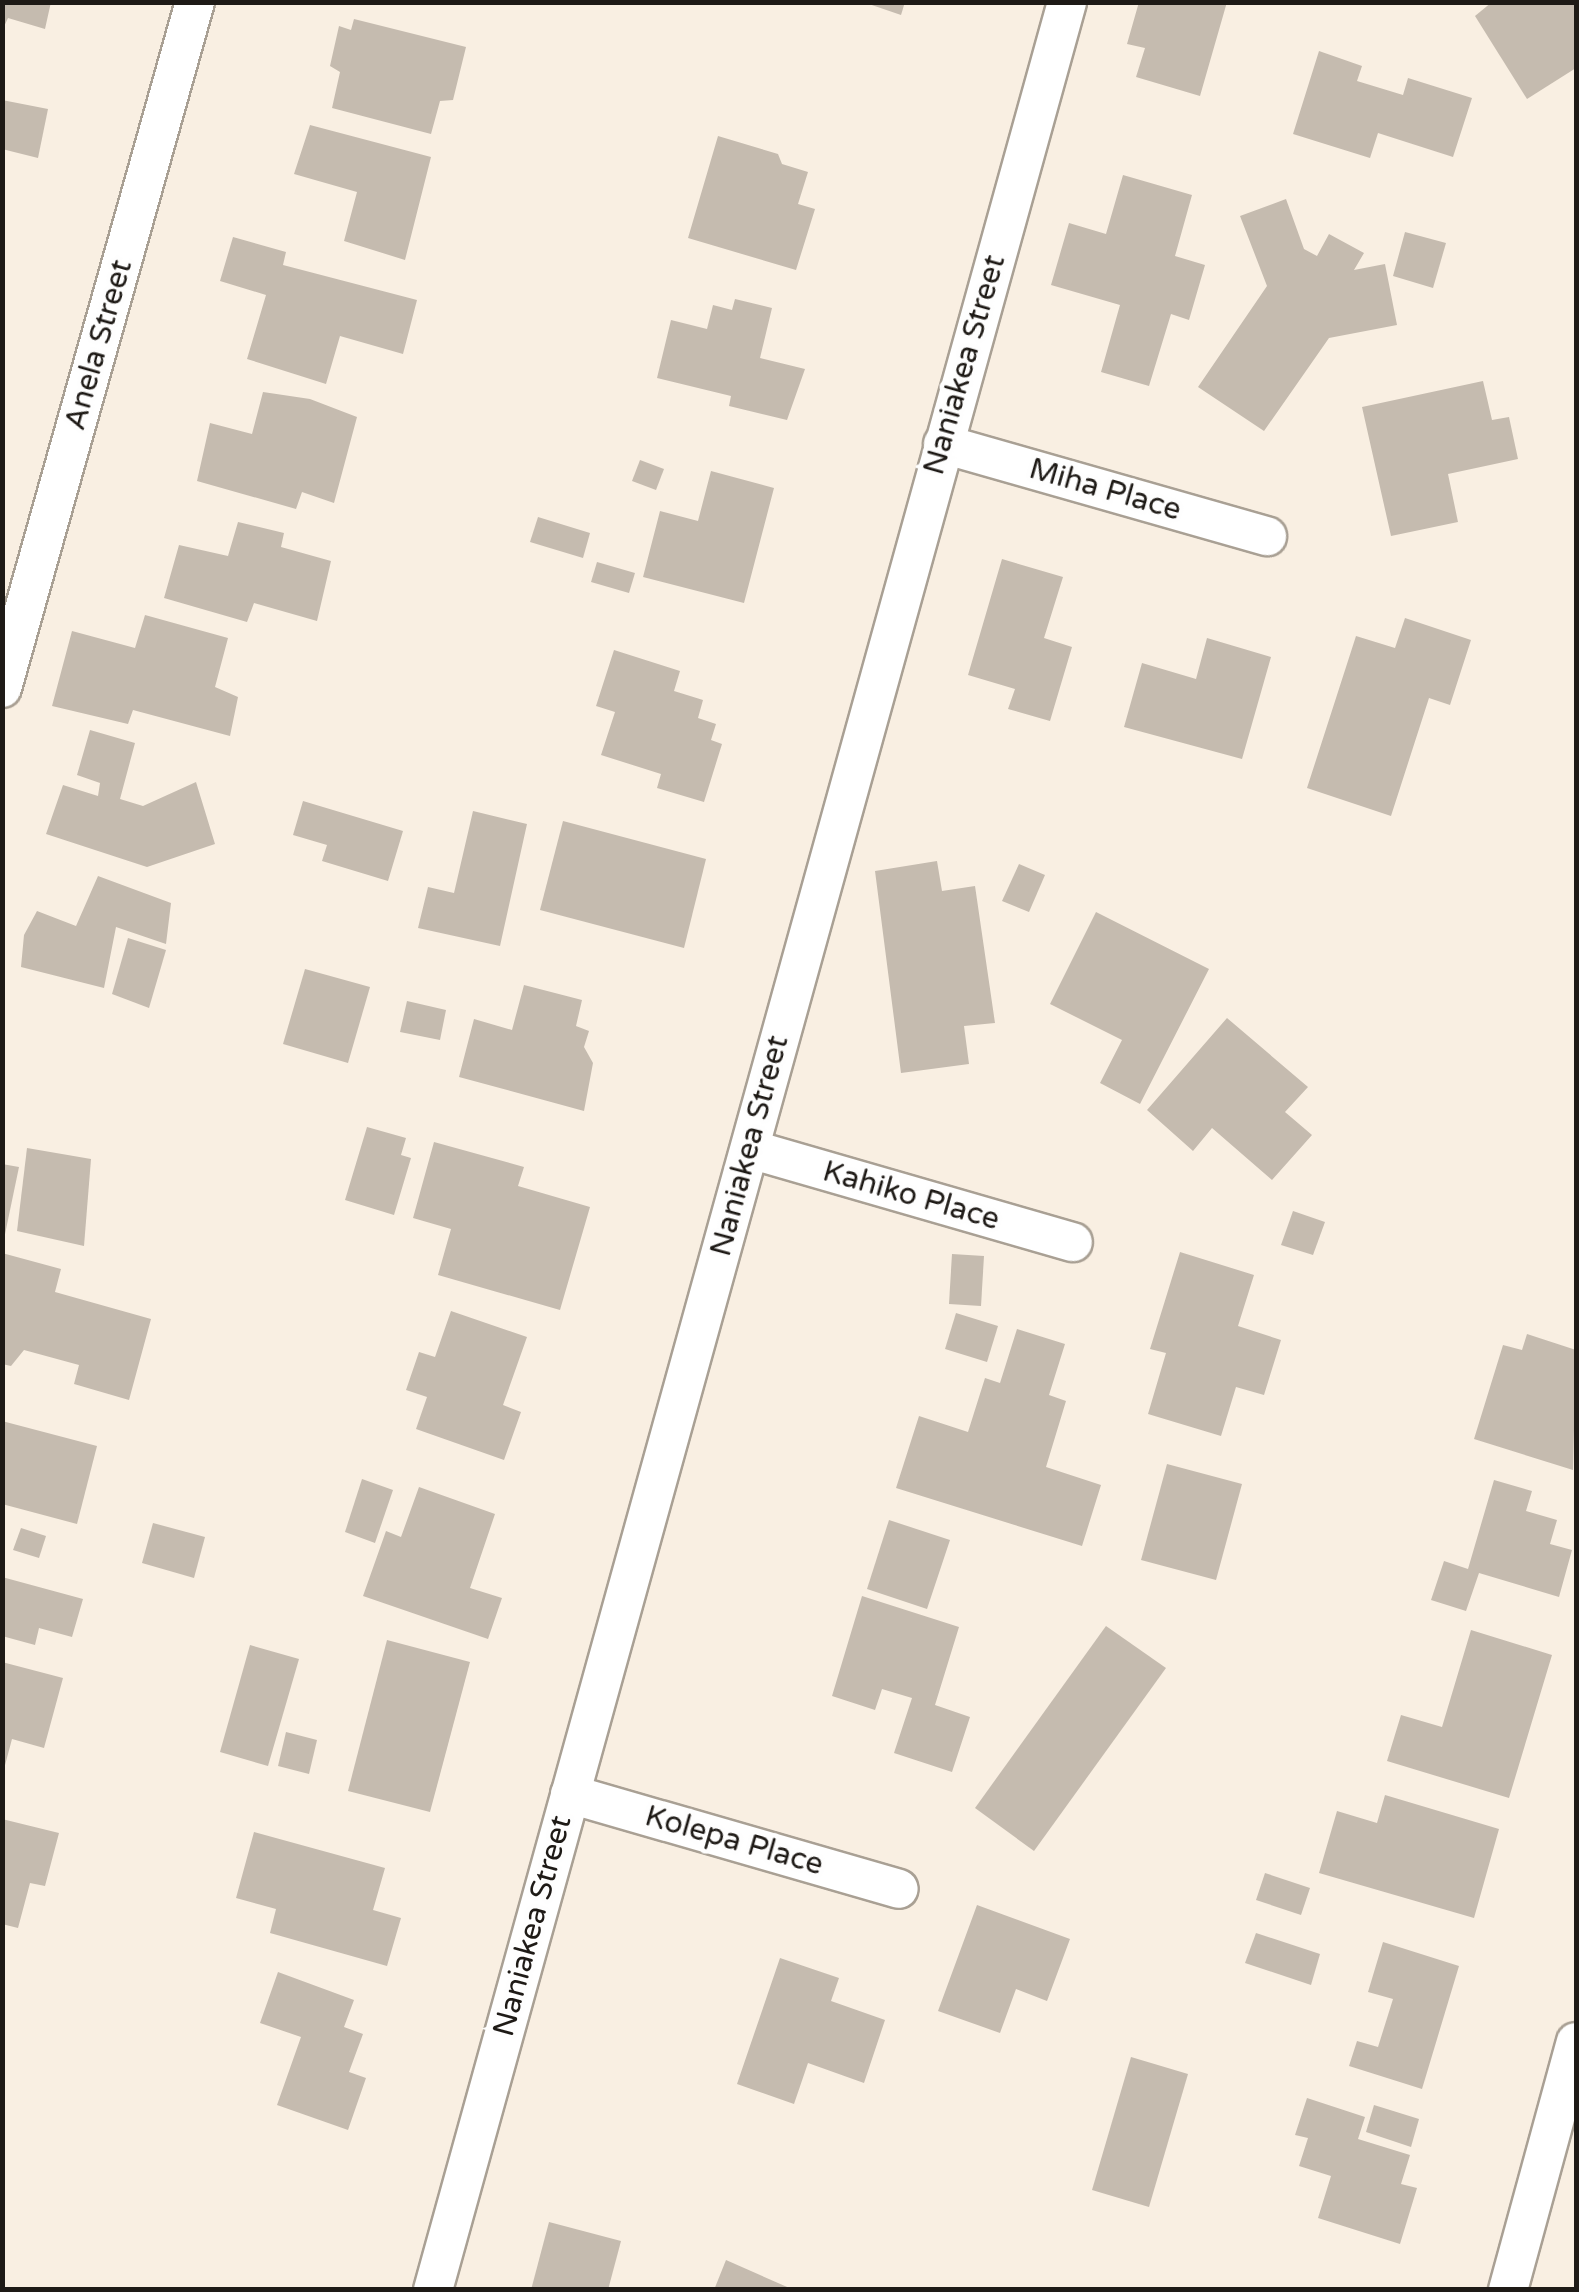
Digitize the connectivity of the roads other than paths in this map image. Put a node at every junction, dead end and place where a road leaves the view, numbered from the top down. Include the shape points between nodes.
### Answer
1 (194, 2) edge
2 (1067, 2) edge
3 (943, 444) junction
4 (1267, 536) dead end
5 (2, 688) edge
6 (750, 1148) junction
7 (1073, 1242) dead end
8 (570, 1794) junction
9 (899, 1888) dead end
10 (1576, 2042) edge
11 (433, 2290) edge
12 (1508, 2290) edge

1 - 5 street, Anela Street
2 - 3 street, Naniakea Street
3 - 4 street, Miha Place
3 - 6 street, Naniakea Street
6 - 7 street, Kahiko Place
6 - 8 street, Naniakea Street
8 - 9 street, Kolepa Place
8 - 11 street, Naniakea Street
10 - 12 street

